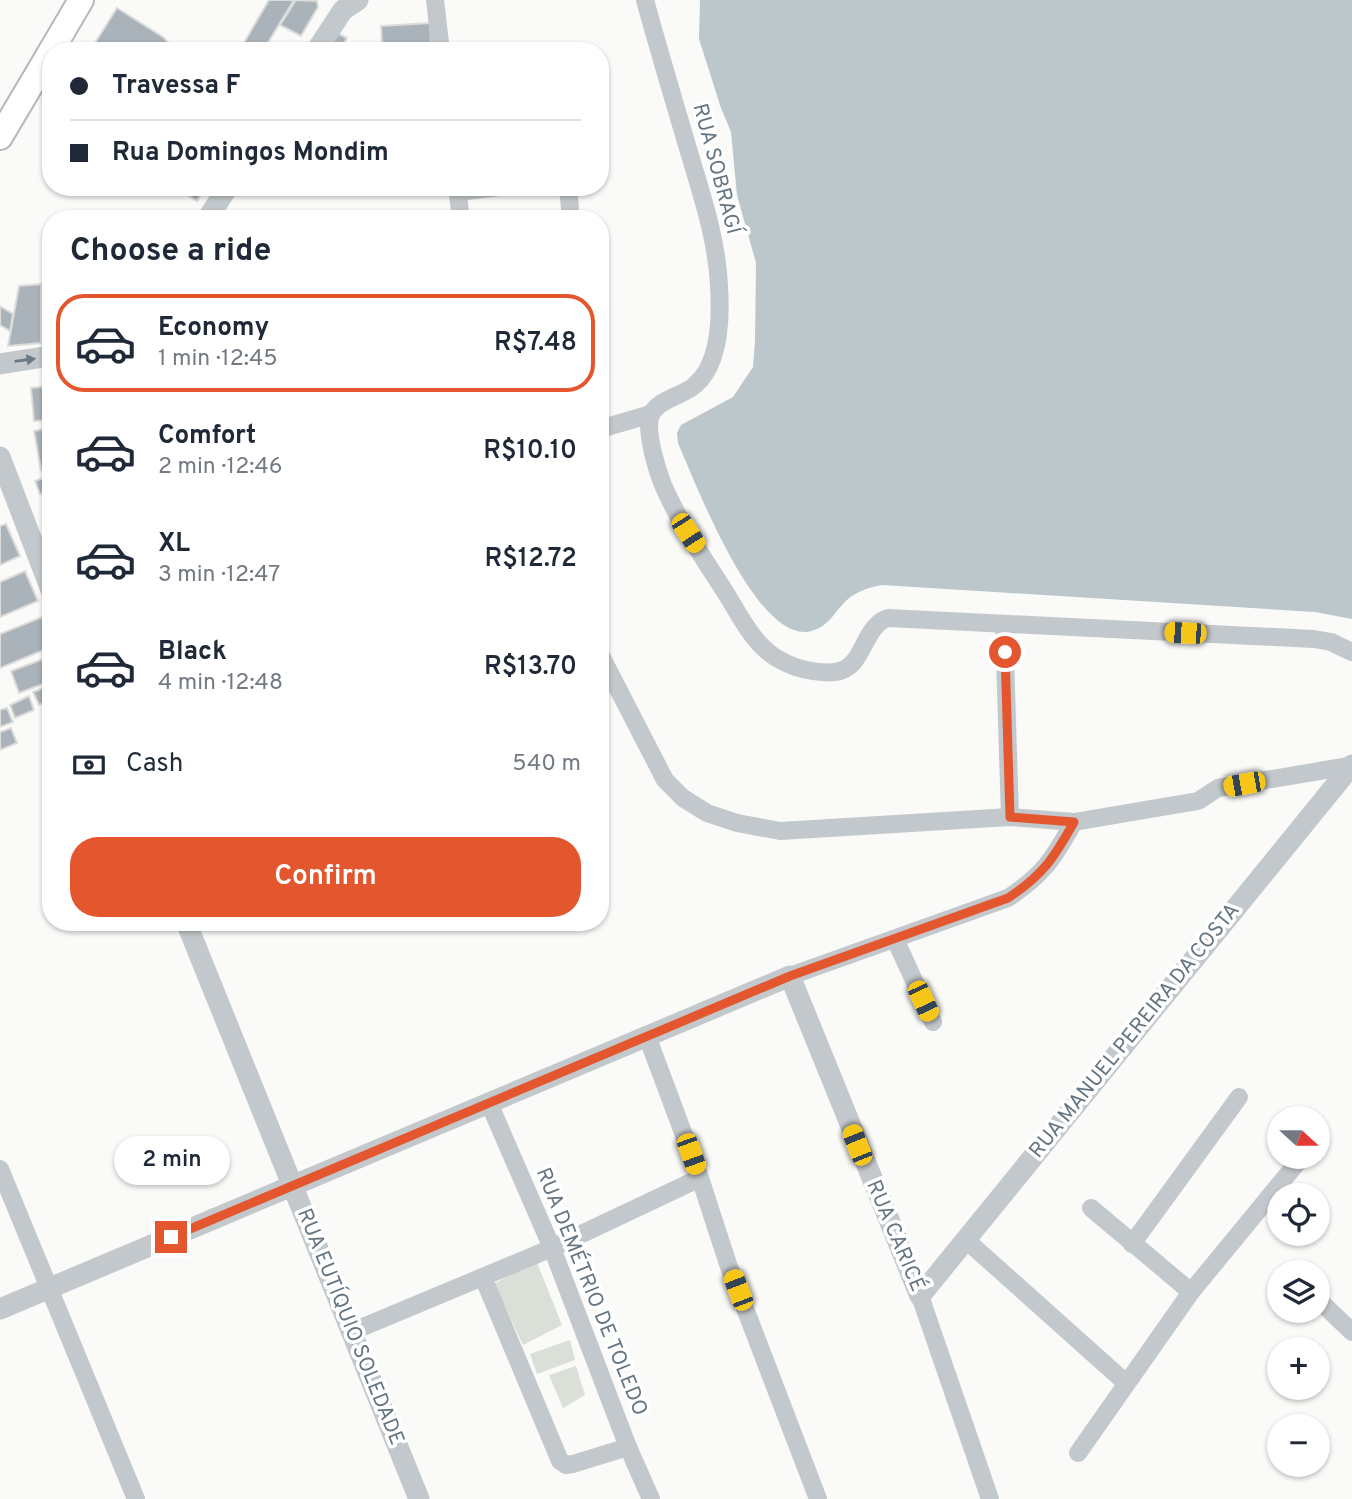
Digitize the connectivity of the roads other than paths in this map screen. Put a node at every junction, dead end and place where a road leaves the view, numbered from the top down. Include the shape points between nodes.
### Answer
1 (81, 0) edge
2 (435, 0) edge
3 (645, 0) edge
4 (348, 3) edge
5 (56, 42) edge
6 (322, 42) edge
7 (440, 42) edge
8 (42, 66) edge
9 (0, 137) edge
10 (42, 357) edge
11 (0, 364) edge
12 (651, 414) junction
13 (609, 426) edge
14 (0, 457) edge
15 (42, 567) edge
16 (1004, 625) junction
17 (1352, 652) edge
18 (609, 671) edge
19 (1350, 766) edge
20 (1010, 817) junction
21 (1074, 822) junction
22 (190, 931) edge
23 (895, 939) junction
24 (790, 976) junction
25 (933, 1022) dead end
26 (647, 1037) junction
27 (1239, 1097) dead end
28 (489, 1103) junction
29 (0, 1169) edge
30 (1292, 1169) edge
31 (700, 1178) junction
32 (293, 1186) junction
33 (1091, 1208) dead end
34 (966, 1240) junction
35 (1132, 1244) junction
36 (552, 1248) junction
37 (483, 1277) junction
38 (49, 1289) junction
39 (1191, 1292) junction
40 (920, 1296) junction
41 (0, 1309) edge
42 (1330, 1312) edge
43 (351, 1332) junction
44 (1352, 1332) edge
45 (1126, 1383) junction
46 (628, 1447) junction
47 (1078, 1453) dead end
48 (136, 1499) edge
49 (419, 1499) edge
50 (651, 1499) edge
51 (818, 1499) edge
52 (990, 1499) edge

1 - 5 main road
2 - 7 street
3 - 12 street, RUA SOBRAGÍ via 712,229 719,287 716,348 709,369 696,384
4 - 6 street
8 - 9 main road
11 -> 10 street
12 - 13 street, RUA SOBRAGÍ
12 - 16 street via 653,451 669,496 754,638 773,656 800,669 834,672 853,664 878,622 888,618
14 - 15 street
16 - 17 street via 1314,639
16 - 20 street
18 - 20 street via 665,780 707,813 780,831
19 - 21 street via 1218,788 1198,801
19 - 34 street, RUA MANUEL PEREIRA DA COSTA
20 - 21 street
21 - 23 street via 1033,882 1008,898
22 - 32 street, RUA EUTÍQUIO SOLEDADE
23 - 24 street
23 - 25 street
24 - 26 street
24 - 40 street, RUA CARICÉ
26 - 28 street
26 - 31 street
27 - 35 street
28 - 32 street
28 - 36 street, RUA DEMÉTRIO DE TOLEDO
29 - 38 street
30 - 39 street
31 - 36 street
31 - 51 street
32 - 38 street
32 - 43 street, RUA EUTÍQUIO SOLEDADE
33 - 35 street
34 - 40 street, RUA MANUEL PEREIRA DA COSTA
34 - 45 street
35 - 39 street
36 - 37 street
36 - 46 street, RUA DEMÉTRIO DE TOLEDO
37 - 43 street
37 - 46 street via 559,1461 573,1464
38 - 41 street
38 - 48 street
39 - 45 street
40 - 52 street, RUA CARICÉ
42 - 44 street
43 - 49 street, RUA EUTÍQUIO SOLEDADE
45 - 47 street
46 - 50 street, RUA DEMÉTRIO DE TOLEDO

